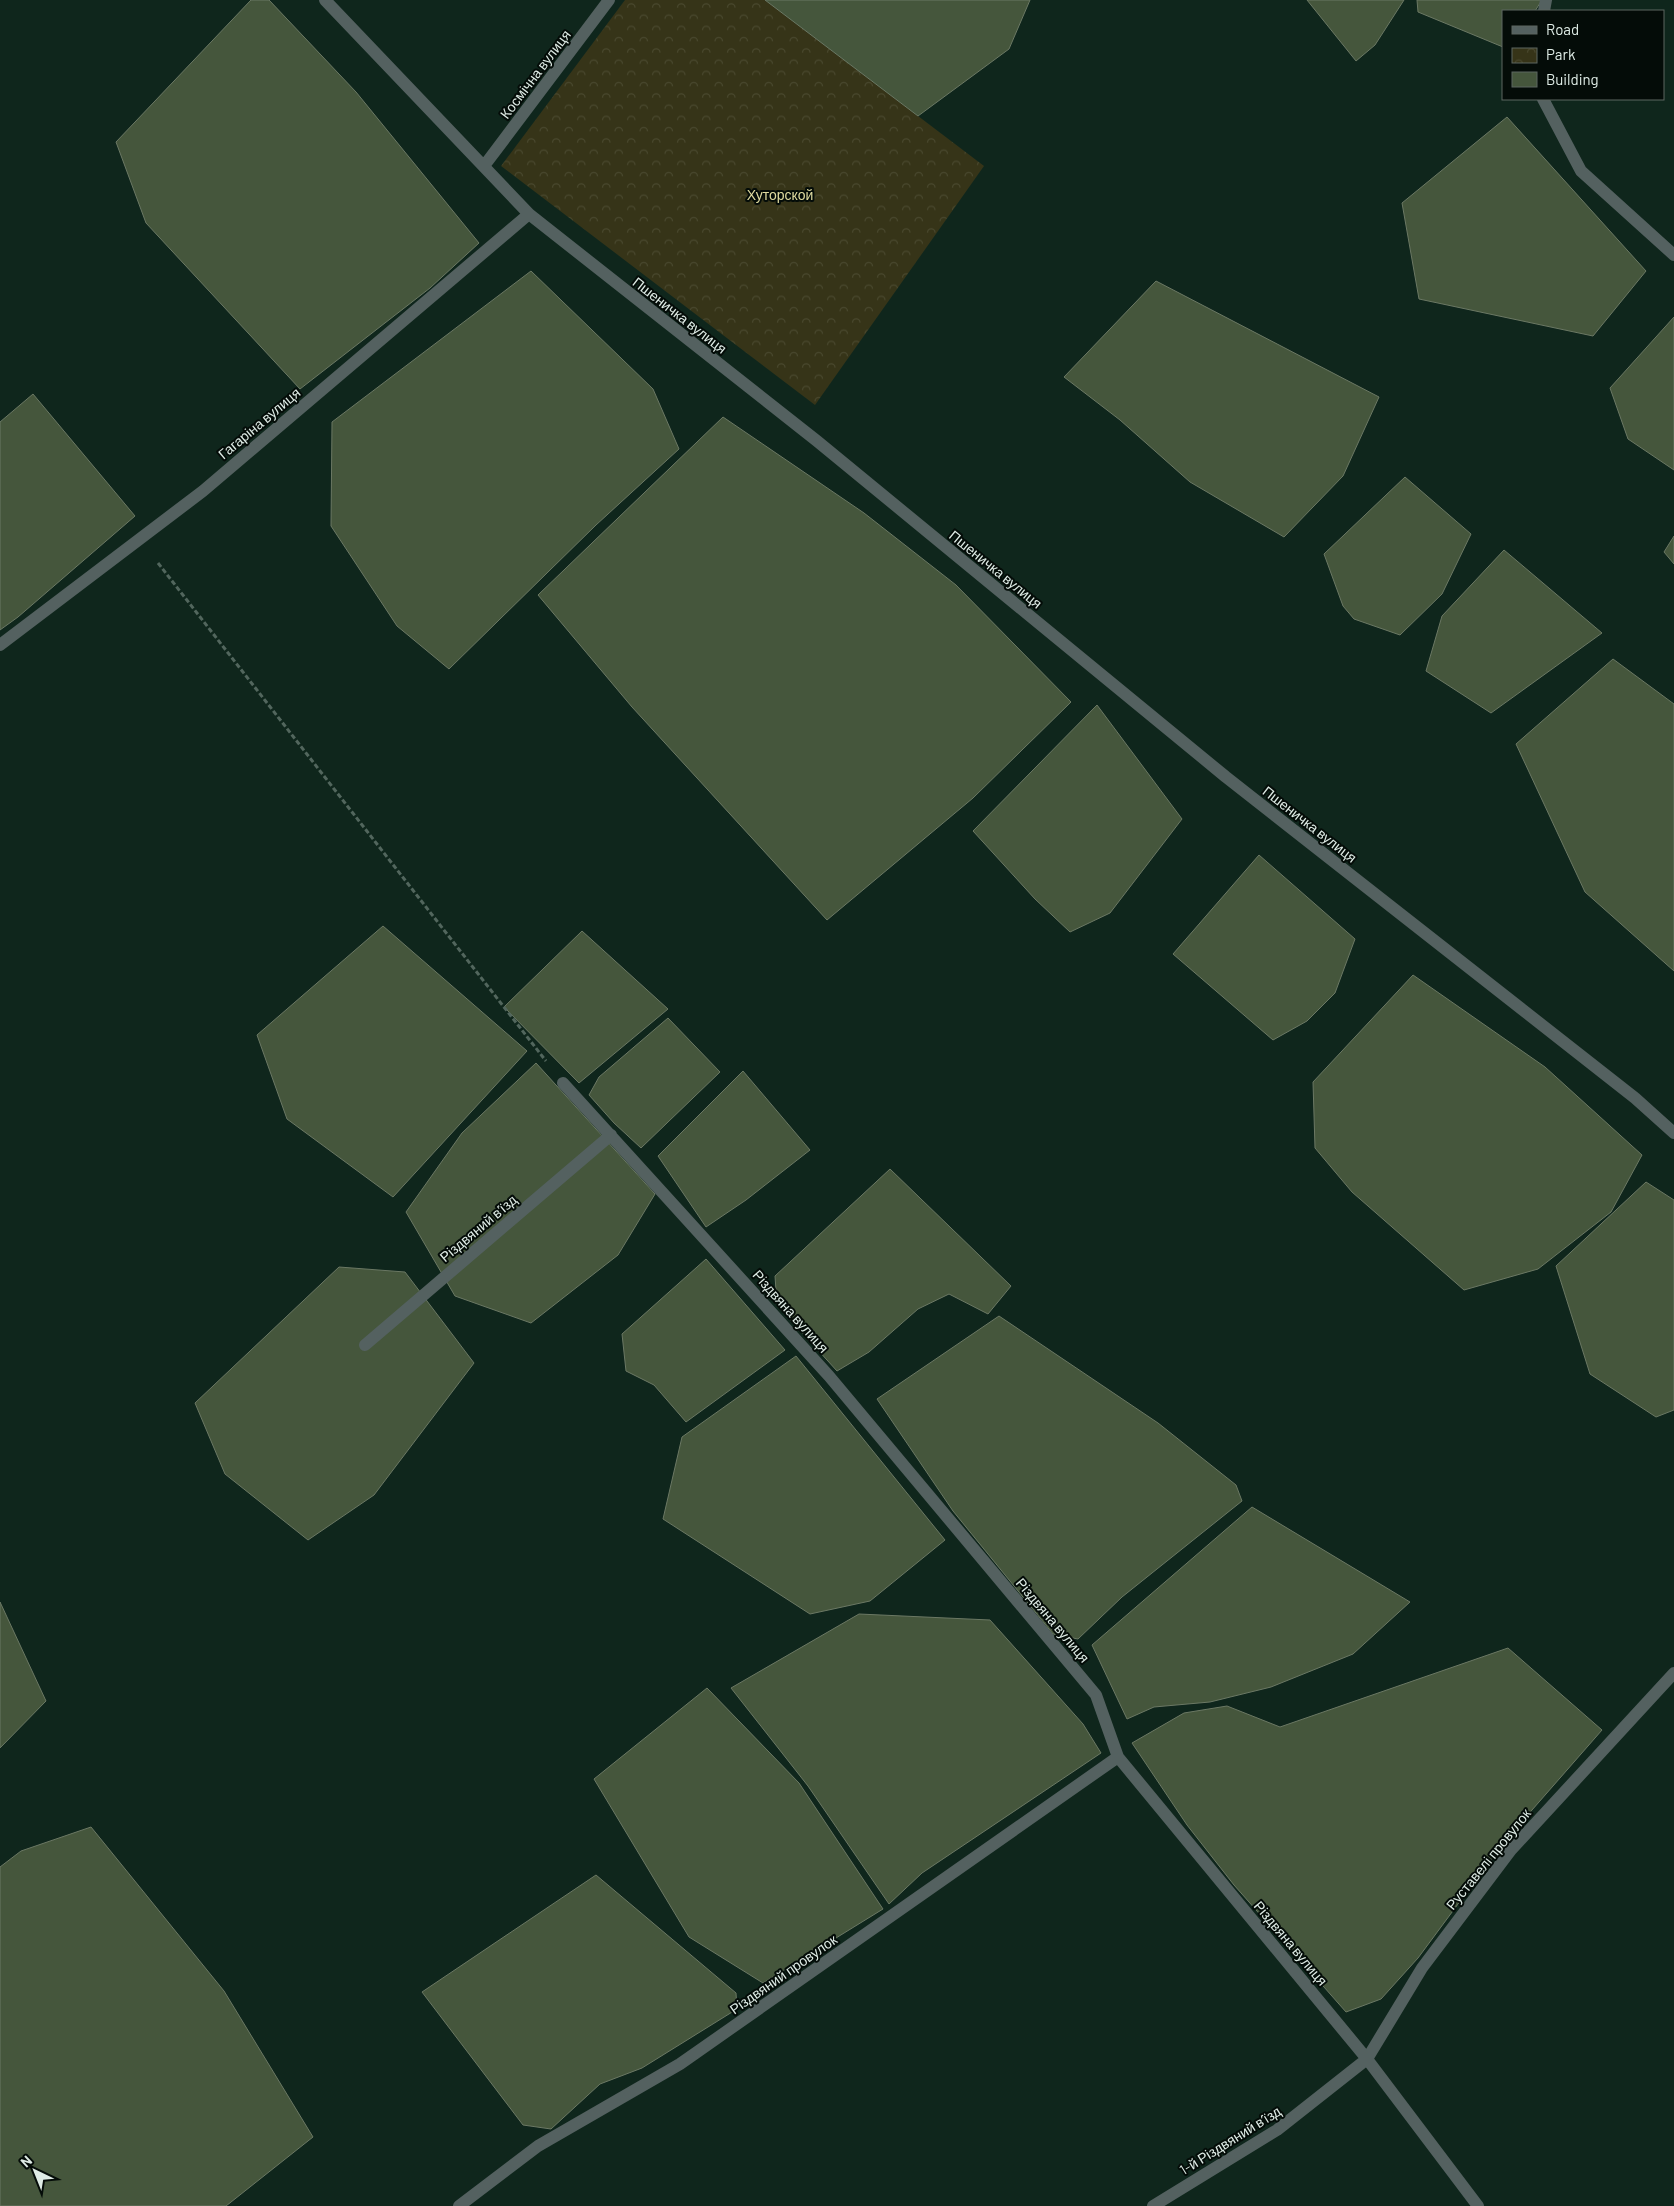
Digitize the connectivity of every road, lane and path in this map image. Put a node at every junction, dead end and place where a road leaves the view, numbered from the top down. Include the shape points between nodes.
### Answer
1 (324, 0) edge
2 (609, 0) edge
3 (1544, 100) edge
4 (484, 166) junction
5 (529, 214) junction
6 (1674, 255) edge
7 (139, 539) junction
8 (0, 645) edge
9 (563, 1083) joint
10 (1674, 1133) edge
11 (611, 1135) junction
12 (365, 1345) dead end
13 (1674, 1673) edge
14 (1118, 1757) junction
15 (1367, 2058) junction
16 (459, 2206) edge
17 (1153, 2206) edge
18 (1478, 2206) edge

1 - 4 street, Пшеничка вулиця
2 - 4 street, Космічна вулиця
3 - 6 street via 1580,171
4 - 5 street, Пшеничка вулиця
5 - 7 street, Гагаріна вулиця via 202,491
5 - 10 street, Пшеничка вулиця via 817,441 1218,771 1635,1098
7 - 8 street, Гагаріна вулиця
7 - 9 path
9 - 11 street, Різдвяна вулиця
11 - 12 street, Різдвяний в'їзд
11 - 14 street, Різдвяна вулиця via 829,1376 1096,1695
13 - 15 street, Руставелі провулок via 1510,1850 1422,1968
14 - 15 street, Різдвяна вулиця
14 - 16 street, Різдвяний провулок via 680,2064 538,2146
15 - 17 street, 1-й Різдвяний в’їзд via 1277,2130
15 - 18 street, Різдвяна вулиця

